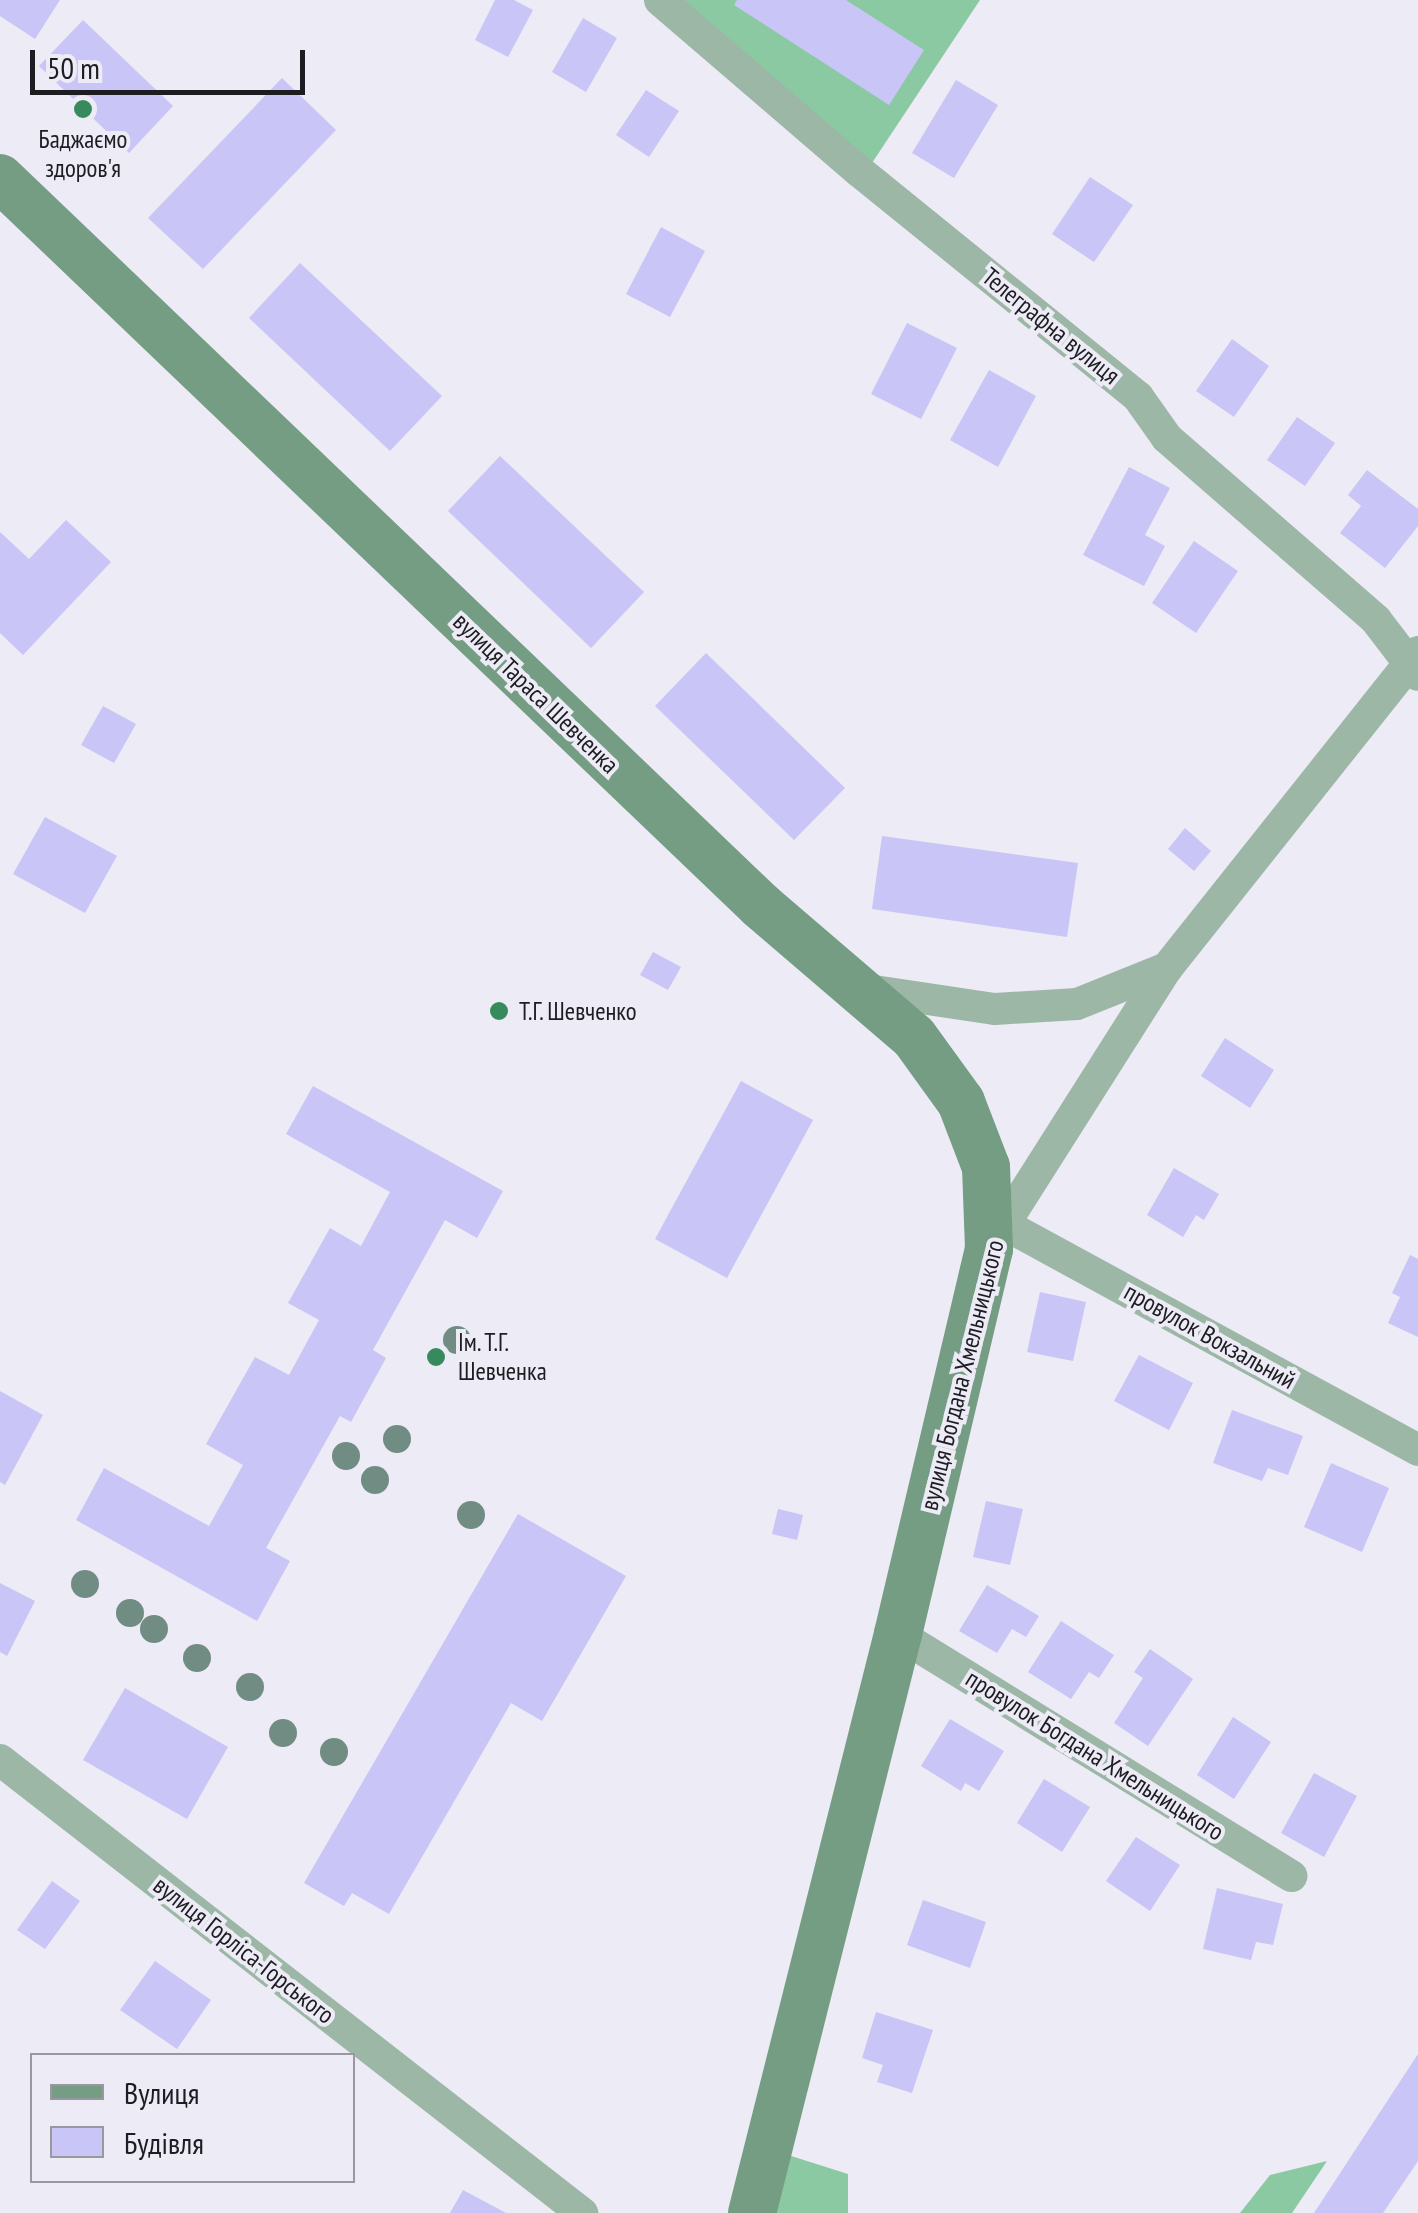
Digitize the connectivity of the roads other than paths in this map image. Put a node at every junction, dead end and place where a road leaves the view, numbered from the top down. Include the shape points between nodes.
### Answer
1 (660, 0) edge
2 (0, 178) edge
3 (1415, 664) edge
4 (1167, 968) junction
5 (860, 989) junction
6 (995, 1236) junction
7 (1418, 1450) edge
8 (898, 1634) junction
9 (0, 1760) edge
10 (1291, 1876) dead end
11 (582, 2213) edge
12 (752, 2213) edge

1 - 3 street, Телеграфна вулиця via 1138,397 1167,438 1376,620
2 - 5 main road, вулиця Тараса Шевченка via 644,797
3 - 4 street, вулиця Богдана Хмельницького
4 - 5 street via 1077,1004 995,1009
4 - 6 street, вулиця Богдана Хмельницького
5 - 6 main road, вулиця Тараса Шевченка via 914,1037 961,1102 986,1167
6 - 7 street, провулок Вокзальний
6 - 8 main road, вулиця Богдана Хмельницького
8 - 10 street, провулок Богдана Хмельницького
8 - 12 main road, вулиця Богдана Хмельницького
9 - 11 street, вулиця Горліса-Горського

